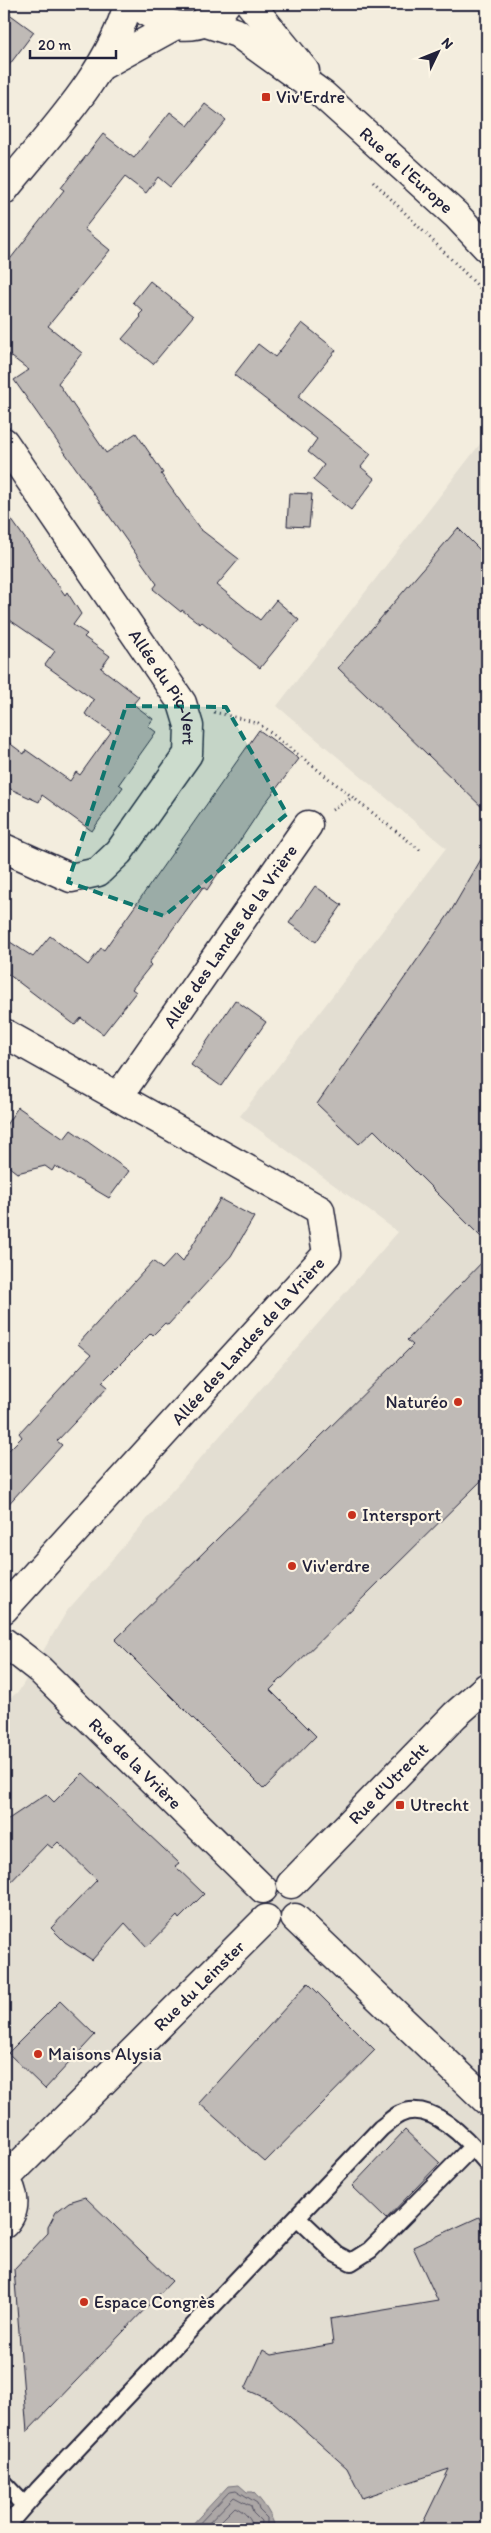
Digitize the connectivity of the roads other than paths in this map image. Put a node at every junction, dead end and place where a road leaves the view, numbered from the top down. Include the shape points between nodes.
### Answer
1 (128, 4) edge
2 (138, 4) edge
3 (226, 4) edge
4 (250, 4) edge
5 (203, 22) junction
6 (174, 26) junction
7 (103, 65) junction
8 (322, 94) junction
9 (4, 190) edge
10 (487, 248) edge
11 (4, 442) edge
12 (308, 825) dead end
13 (4, 848) edge
14 (4, 1033) edge
15 (118, 1097) junction
16 (4, 1609) edge
17 (4, 1642) edge
18 (487, 1686) edge
19 (291, 1884) junction
20 (263, 1889) junction
21 (295, 1918) junction
22 (266, 1919) junction
23 (487, 2101) edge
24 (472, 2147) junction
25 (487, 2162) edge
26 (4, 2178) edge
27 (297, 2216) junction
28 (4, 2224) edge
29 (4, 2484) edge
30 (24, 2505) junction
31 (4, 2529) edge

1 - 7 street via 121,28
2 - 6 street via 148,14
3 - 5 street
4 - 8 street, Rue de l'Europe
5 - 6 street via 187,27
5 - 8 street, Rue de l'Europe via 237,33
6 - 7 street
7 - 9 street
8 - 10 street, Rue de l'Europe via 456,215
11 - 13 street, Allée du Pic-Vert via 182,703 188,726 188,754 118,852 98,872 71,878
12 - 15 street, Allée des Landes de la Vrière
14 - 15 street, Allée des Landes de la Vrière
15 - 16 street, Allée des Landes de la Vrière via 320,1210 327,1254
17 - 20 street, Rue de la Vrière via 40,1670
18 - 19 street, Rue d'Utrecht
19 - 20 street via 273,1882
19 - 21 street via 302,1900
20 - 22 street via 259,1908
21 - 22 street via 284,1924
21 - 23 street
22 - 26 street, Rue du Leinster
24 - 25 lane
24 - 27 lane via 443,2119 423,2111 400,2113 381,2128
24 - 27 lane via 370,2250 351,2262 336,2254
26 - 28 street via 14,2199 13,2210
27 - 30 lane
29 - 30 lane
30 - 31 lane

